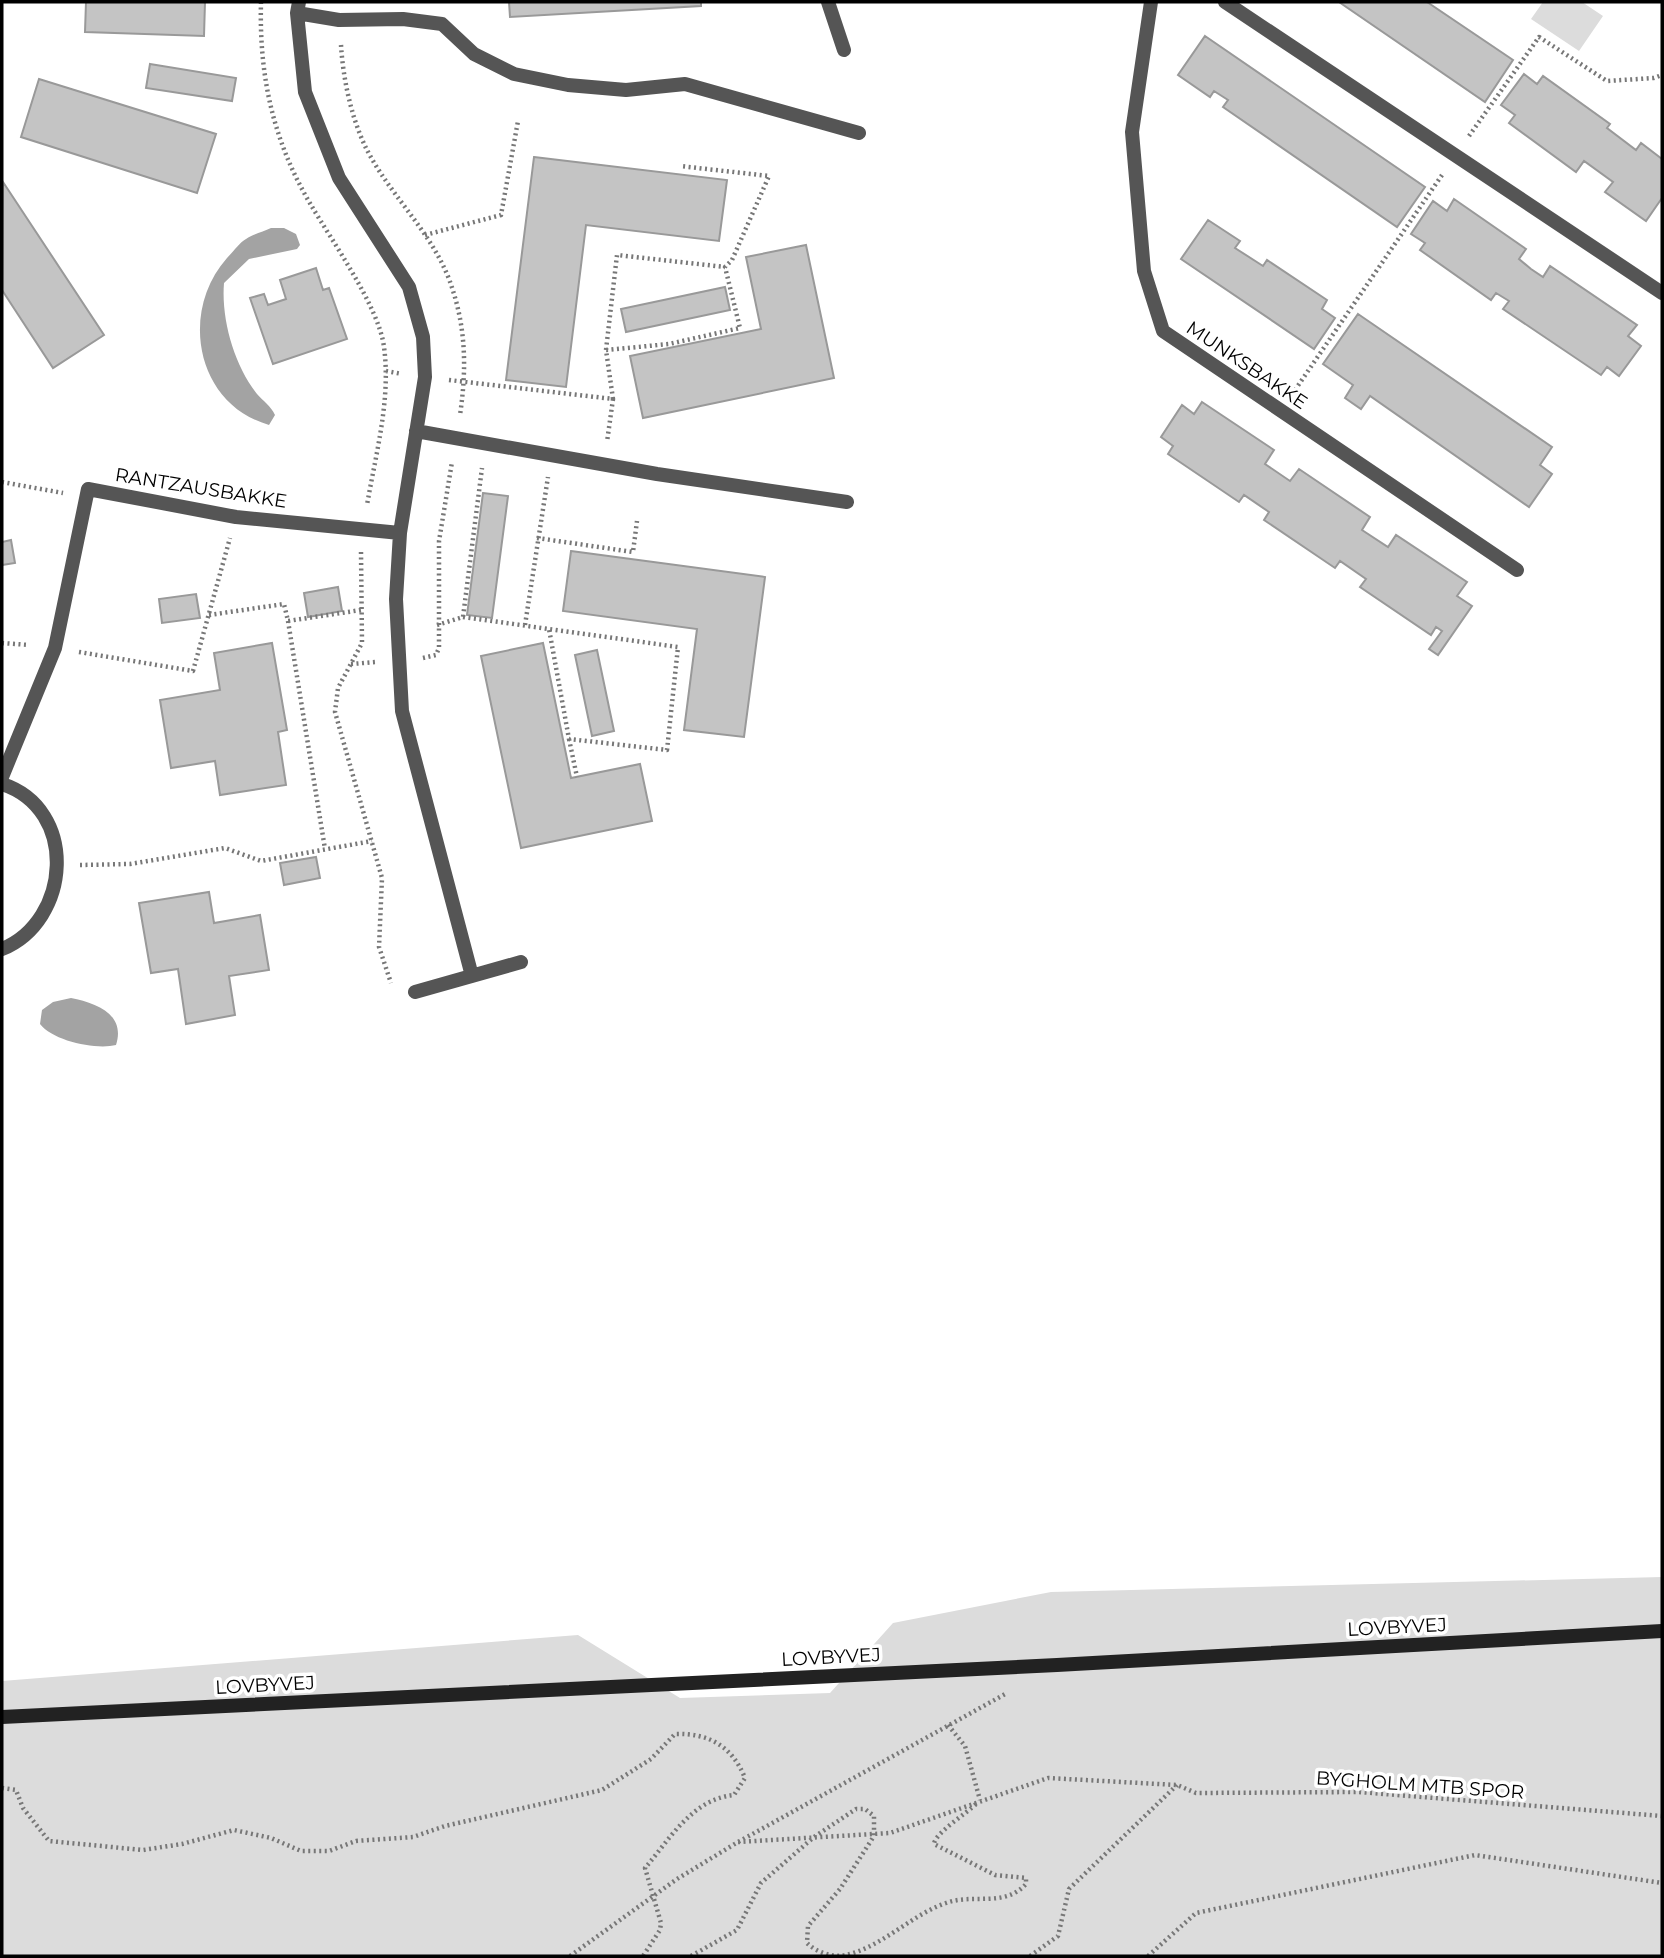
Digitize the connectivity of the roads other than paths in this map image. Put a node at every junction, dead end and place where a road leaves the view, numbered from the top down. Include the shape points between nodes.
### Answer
1 (828, 2) edge
2 (1150, 2) edge
3 (1225, 2) edge
4 (298, 7) edge
5 (844, 50) dead end
6 (859, 133) dead end
7 (1662, 293) edge
8 (416, 431) junction
9 (847, 502) dead end
10 (400, 533) junction
11 (1517, 570) dead end
12 (2, 777) edge
13 (2, 784) edge
14 (2, 949) edge
15 (521, 962) dead end
16 (472, 976) junction
17 (415, 992) dead end
18 (1662, 1631) edge
19 (2, 1717) edge

1 - 5 street
2 - 11 street, MUNKSBAKKE via 1132,132 1144,271 1163,331
3 - 7 street
4 - 6 street via 339,20 442,24 474,54 514,74 626,90 685,83
4 - 8 street via 305,92 339,177 409,287 423,337 425,377
8 - 9 street via 612,467
8 - 10 street
10 - 12 street, RANTZAUSBAKKE via 236,517 88,489 55,648
10 - 16 street via 396,599 402,711
13 - 14 street via 41,813 52,832 58,865 53,896 44,915 30,932
15 - 16 street
16 - 17 street
18 - 19 street, LOVBYVEJ

